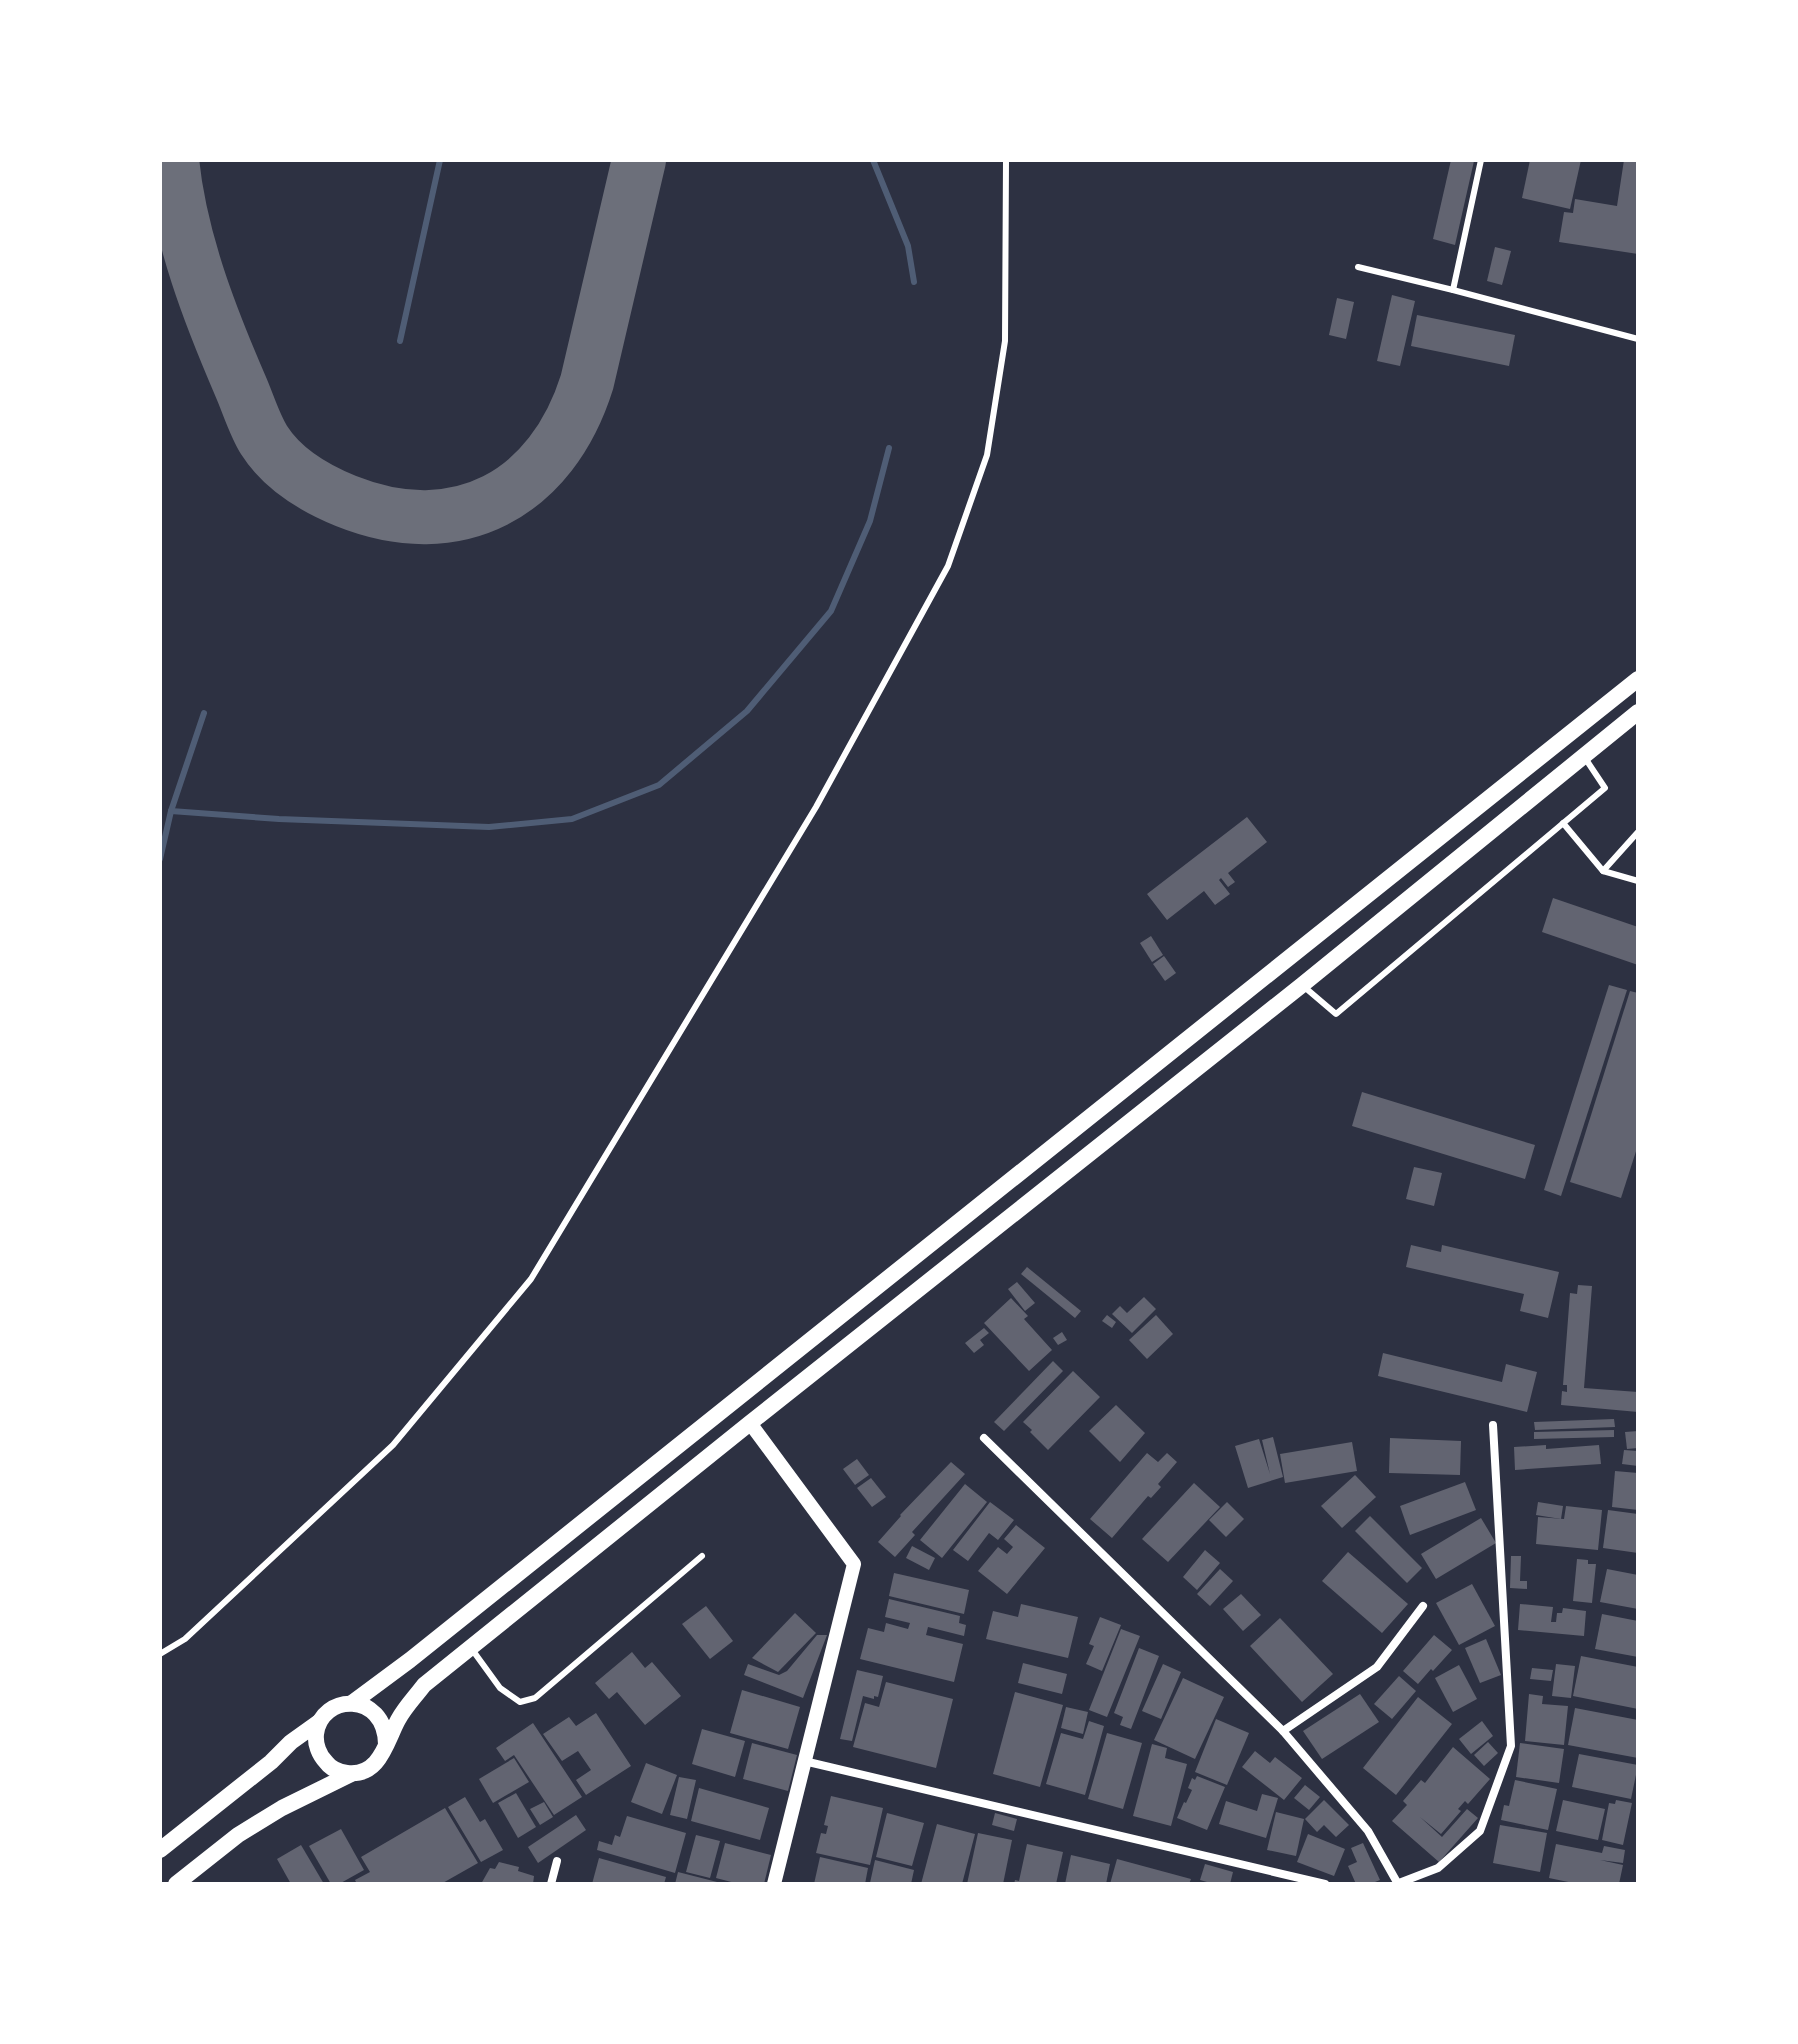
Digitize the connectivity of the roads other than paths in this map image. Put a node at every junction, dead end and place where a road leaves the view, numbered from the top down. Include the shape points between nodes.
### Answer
1 (1006, 160) edge
2 (1481, 160) edge
3 (1358, 267) dead end
4 (1453, 290) junction
5 (1638, 339) edge
6 (1638, 679) edge
7 (1638, 712) edge
8 (1584, 756) junction
9 (1563, 823) junction
10 (1638, 832) edge
11 (1603, 871) junction
12 (1638, 881) edge
13 (1302, 985) junction
14 (750, 1423) junction
15 (1493, 1425) dead end
16 (984, 1438) dead end
17 (702, 1556) dead end
18 (1423, 1606) dead end
19 (470, 1648) junction
20 (160, 1654) edge
21 (352, 1703) junction
22 (319, 1722) junction
23 (1283, 1731) junction
24 (386, 1744) junction
25 (804, 1761) junction
26 (351, 1774) junction
27 (160, 1850) edge
28 (557, 1861) dead end
29 (1398, 1883) edge
30 (176, 1884) edge
31 (551, 1884) edge
32 (774, 1884) edge
33 (1325, 1884) edge

1 - 20 lane via 1005,341 987,455 948,566 816,807 531,1279 393,1445 185,1639
2 - 4 lane
3 - 4 lane
4 - 5 lane
6 - 21 main road
7 - 8 main road
8 - 9 lane via 1605,788
8 - 13 main road
9 - 11 lane
9 - 13 lane via 1336,1014
10 - 11 lane
11 - 12 lane
13 - 14 main road
14 - 19 main road
14 - 25 street via 854,1564
15 - 29 street via 1511,1746 1480,1831 1438,1868
16 - 23 street
17 - 19 lane via 535,1698 520,1702 500,1688
18 - 23 street via 1377,1667
19 - 24 main road via 424,1685
21 - 22 main road via 339,1705
21 - 24 main road via 382,1721
22 - 26 main road via 316,1746 321,1757 339,1772
22 - 27 main road
23 - 29 street via 1368,1831
24 - 26 main road via 374,1766
25 - 32 street
25 - 33 street
26 - 30 main road via 238,1835
28 - 31 street

